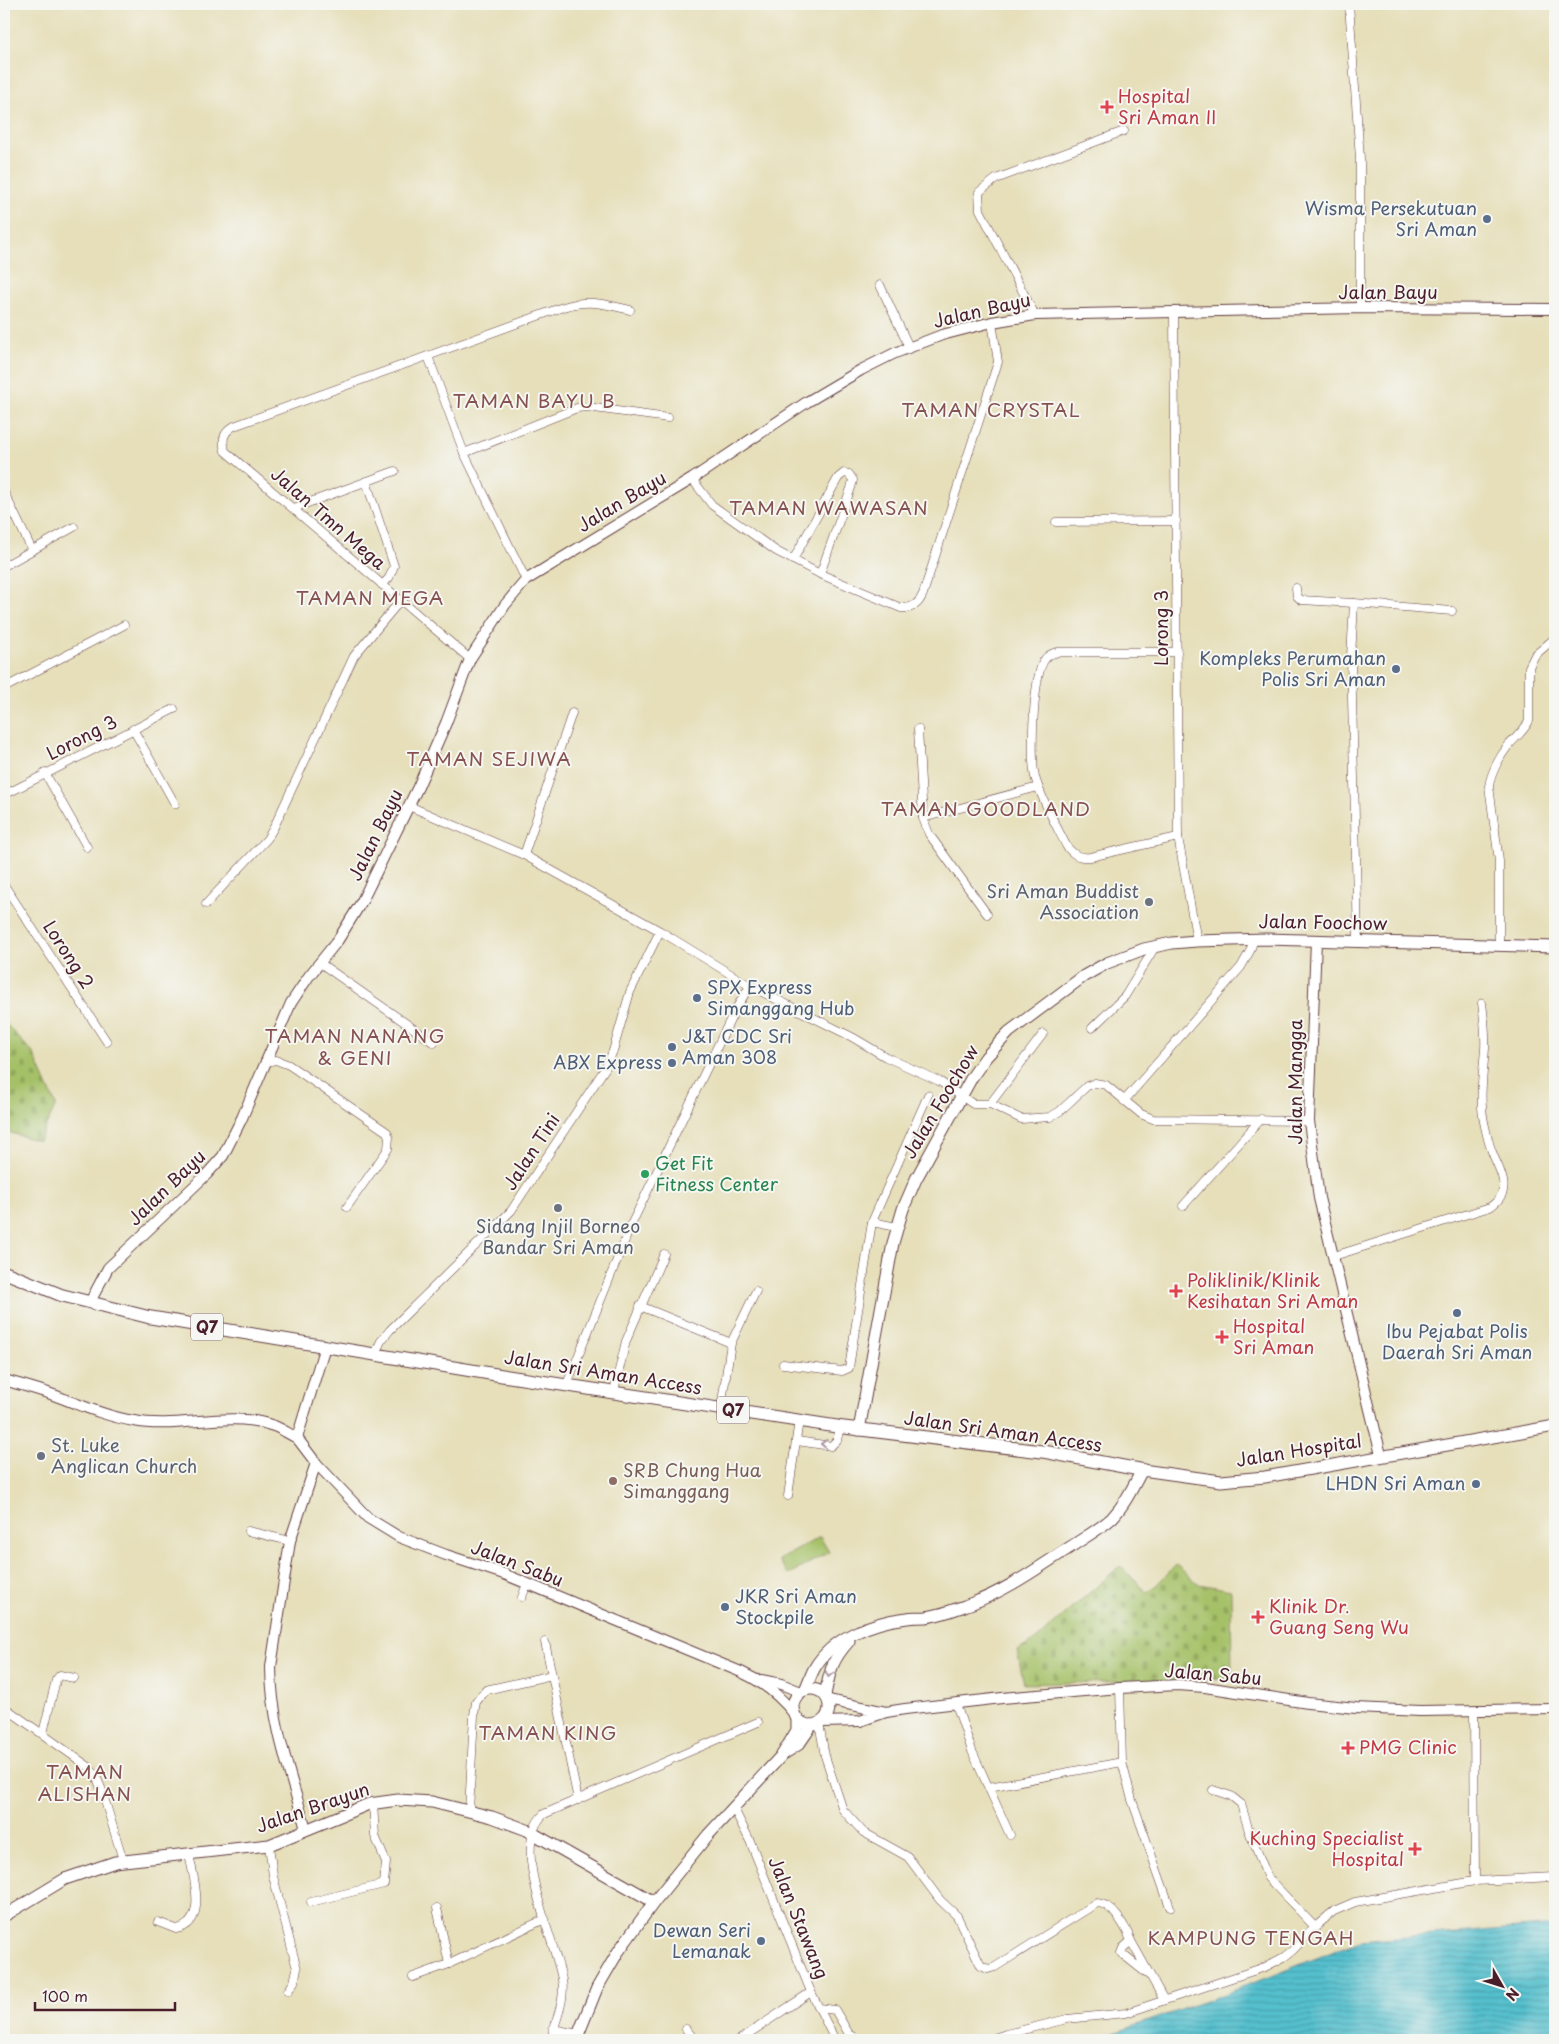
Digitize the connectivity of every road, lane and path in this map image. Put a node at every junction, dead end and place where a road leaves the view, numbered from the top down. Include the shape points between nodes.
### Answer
1 (1349, 4) edge
2 (1124, 131) dead end
3 (880, 285) dead end
4 (1360, 308) junction
5 (1555, 309) edge
6 (630, 310) dead end
7 (1174, 313) junction
8 (1035, 315) junction
9 (992, 322) junction
10 (909, 347) junction
11 (428, 356) junction
12 (668, 418) dead end
13 (464, 453) junction
14 (395, 471) dead end
15 (692, 479) junction
16 (366, 481) junction
17 (4, 492) edge
18 (294, 508) junction
19 (1176, 521) junction
20 (1056, 522) dead end
21 (74, 527) dead end
22 (32, 550) junction
23 (794, 560) junction
24 (4, 566) edge
25 (820, 574) junction
26 (526, 580) junction
27 (382, 585) junction
28 (1296, 588) dead end
29 (400, 602) junction
30 (1354, 603) junction
31 (1452, 610) dead end
32 (124, 624) dead end
33 (1555, 638) edge
34 (1177, 652) junction
35 (470, 660) junction
36 (4, 688) edge
37 (174, 708) dead end
38 (572, 713) dead end
39 (132, 729) junction
40 (918, 729) dead end
41 (45, 773) junction
42 (1038, 787) junction
43 (4, 795) edge
44 (175, 804) dead end
45 (409, 806) junction
46 (923, 818) junction
47 (1178, 837) junction
48 (87, 847) dead end
49 (524, 855) junction
50 (4, 885) edge
51 (206, 904) dead end
52 (987, 914) dead end
53 (660, 931) junction
54 (1254, 939) junction
55 (1316, 940) junction
56 (1197, 941) junction
57 (1358, 941) junction
58 (1499, 946) junction
59 (1155, 947) junction
60 (1555, 947) edge
61 (320, 963) junction
62 (750, 986) junction
63 (1482, 1003) dead end
64 (1092, 1028) dead end
65 (1043, 1034) dead end
66 (107, 1042) dead end
67 (434, 1043) dead end
68 (265, 1062) junction
69 (928, 1095) dead end
70 (963, 1098) junction
71 (1124, 1101) junction
72 (986, 1104) junction
73 (1261, 1119) junction
74 (1309, 1121) junction
75 (1183, 1206) dead end
76 (347, 1207) dead end
77 (872, 1222) junction
78 (896, 1227) junction
79 (664, 1254) dead end
80 (1334, 1256) junction
81 (4, 1272) edge
82 (756, 1291) dead end
83 (90, 1302) junction
84 (640, 1306) junction
85 (731, 1342) junction
86 (325, 1346) junction
87 (375, 1354) junction
88 (783, 1364) dead end
89 (4, 1380) edge
90 (567, 1384) junction
91 (614, 1391) junction
92 (721, 1408) junction
93 (799, 1420) junction
94 (1555, 1426) edge
95 (840, 1427) junction
96 (859, 1430) junction
97 (297, 1438) junction
98 (797, 1441) junction
99 (1381, 1455) junction
100 (316, 1462) junction
101 (1142, 1470) junction
102 (788, 1496) dead end
103 (248, 1531) dead end
104 (290, 1541) junction
105 (527, 1584) junction
106 (522, 1597) dead end
107 (862, 1630) junction
108 (545, 1642) dead end
109 (552, 1675) junction
110 (74, 1678) dead end
111 (756, 1679) junction
112 (1120, 1688) junction
113 (803, 1691) junction
114 (826, 1697) junction
115 (956, 1704) junction
116 (4, 1707) edge
117 (1538, 1709) junction
118 (1555, 1709) edge
119 (1474, 1710) junction
120 (886, 1712) junction
121 (796, 1717) junction
122 (1555, 1717) edge
123 (758, 1722) dead end
124 (818, 1723) junction
125 (43, 1734) junction
126 (782, 1755) junction
127 (1122, 1762) junction
128 (989, 1787) junction
129 (1213, 1790) dead end
130 (578, 1800) junction
131 (373, 1803) junction
132 (733, 1807) junction
133 (469, 1811) junction
134 (306, 1829) junction
135 (532, 1832) junction
136 (1010, 1835) dead end
137 (269, 1845) junction
138 (190, 1854) junction
139 (123, 1860) junction
140 (1555, 1877) edge
141 (1475, 1881) junction
142 (311, 1902) dead end
143 (654, 1902) junction
144 (1170, 1907) dead end
145 (437, 1908) dead end
146 (4, 1916) edge
147 (545, 1919) junction
148 (158, 1922) dead end
149 (1315, 1927) junction
150 (1131, 1941) junction
151 (449, 1964) junction
152 (413, 1977) dead end
153 (1151, 1977) junction
154 (288, 1991) dead end
155 (811, 1992) junction
156 (1164, 2000) junction
157 (819, 2008) junction
158 (553, 2029) junction
159 (686, 2029) dead end
160 (577, 2037) edge
161 (551, 2040) edge
162 (695, 2040) edge
163 (740, 2040) edge
164 (835, 2040) edge
165 (860, 2040) edge
166 (988, 2040) edge

1 - 4 street via 1360,159
2 - 8 street via 996,180 980,192 980,210
3 - 10 street
4 - 5 street, Jalan Bayu
4 - 7 street, Jalan Bayu
6 - 11 street via 580,301
7 - 8 street, Jalan Bayu
7 - 19 street, Lorong 3
8 - 9 street, Jalan Bayu
9 - 10 street, Jalan Bayu
9 - 25 street via 998,362 921,599 912,607 901,608
10 - 15 street, Jalan Bayu via 861,370 807,402
11 - 13 street
11 - 18 street, Jalan Tmn Mega via 234,426 224,436 225,451
12 - 13 street via 577,408
13 - 26 street
14 - 16 street
15 - 23 street via 712,504 776,551
15 - 26 street, Jalan Bayu
16 - 18 street
16 - 27 street via 394,566
17 - 22 street
18 - 27 street, Jalan Tmn Mega
19 - 20 street
19 - 34 street, Lorong 3
21 - 22 street
22 - 24 street
23 - 25 street
23 - 25 street via 838,478 844,473 849,474 853,480 851,488
26 - 35 street, Jalan Bayu via 505,605
27 - 29 street, Jalan Tmn Mega
28 - 30 street via 1301,600
29 - 35 street, Jalan Tmn Mega
29 - 51 street via 354,656 267,839
30 - 31 street
30 - 57 street via 1351,657
32 - 36 street
33 - 58 street via 1531,660 1529,721 1506,748 1490,780 1499,861
34 - 42 street via 1058,652 1047,656 1039,674 1033,732 1032,759
34 - 47 street, Lorong 3
35 - 45 street, Jalan Bayu
37 - 39 street, Lorong 3
38 - 49 street
39 - 41 street, Lorong 3
39 - 44 street
40 - 46 street
41 - 43 street, Lorong 3
41 - 48 street
42 - 46 street
42 - 47 street via 1067,847 1080,858
45 - 49 street
45 - 61 street, Jalan Bayu via 354,917
46 - 52 street via 929,834
47 - 56 street, Lorong 3
49 - 53 street
50 - 66 street, Lorong 2
53 - 62 street
53 - 87 street, Jalan Tini via 628,997 606,1067 515,1206 390,1330
54 - 55 main road, Jalan Foochow
54 - 56 main road, Jalan Foochow
54 - 71 street via 1246,959
55 - 57 main road, Jalan Foochow
55 - 74 street, Jalan Mangga
56 - 59 main road, Jalan Foochow
57 - 58 main road, Jalan Foochow
58 - 60 main road, Jalan Foochow
59 - 64 street via 1125,996
59 - 70 main road, Jalan Foochow via 1107,963 1084,976 1009,1032 986,1057
61 - 67 street
61 - 68 street, Jalan Bayu via 291,1002
62 - 70 street via 939,1082
62 - 90 street via 735,1010 631,1225
63 - 80 street via 1485,1047 1482,1114 1490,1148 1504,1181 1502,1193 1490,1207
65 - 72 street
68 - 76 street via 276,1060 289,1065 387,1132 388,1149
68 - 83 street, Jalan Bayu via 223,1156 108,1268
69 - 77 street
70 - 72 street via 973,1104
70 - 78 main road, Jalan Foochow via 916,1179
71 - 72 street via 1106,1085 1095,1084 1087,1086 1050,1117 1021,1119
71 - 73 street via 1153,1119
73 - 74 street
73 - 75 street
74 - 80 street, Jalan Mangga via 1319,1198
77 - 78 street
77 - 88 street via 849,1368 842,1371
78 - 96 main road, Jalan Foochow
79 - 84 street
80 - 99 street, Jalan Mangga
81 - 83 main road, Q7 via 61,1295
82 - 85 street
83 - 86 main road, Jalan Sri Aman Access / Q7 via 148,1317
84 - 85 street
84 - 91 street via 626,1341
85 - 92 street
86 - 87 main road, Jalan Sri Aman Access / Q7
86 - 97 street
87 - 90 main road, Jalan Sri Aman Access / Q7
89 - 97 street via 136,1422 237,1418 275,1426
90 - 91 main road, Jalan Sri Aman Access / Q7
91 - 92 main road, Jalan Sri Aman Access / Q7
92 - 93 main road, Jalan Sri Aman Access / Q7
93 - 95 main road, Jalan Sri Aman Access / Q7
93 - 98 street
94 - 99 main road, Jalan Hospital / Q7
95 - 96 main road, Jalan Sri Aman Access / Q7
95 -> 98 street via 837,1440 831,1446
96 - 101 main road, Jalan Sri Aman Access / Q7 via 1046,1452
97 - 100 street, Jalan Sabu
98 - 102 street
99 - 101 main road, Jalan Hospital / Q7 via 1239,1480 1221,1481
100 - 104 street
100 - 105 street, Jalan Sabu via 368,1518 387,1531
101 - 107 main road via 1125,1501 1106,1523 1004,1589 943,1613 876,1624
103 - 104 street
104 - 134 street via 271,1686 279,1734
105 - 106 street
105 - 111 street, Jalan Sabu
107 - 113 main road via 829,1650 814,1668
107 -> 114 main road via 834,1658
108 - 109 street
109 - 130 street
109 - 133 street via 486,1690 479,1698 474,1715
110 - 125 street via 60,1675 56,1680
111 - 113 street
111 - 121 street via 777,1694
112 - 115 street, Jalan Sabu
112 - 119 street, Jalan Sabu via 1205,1687 1356,1708
112 - 127 street
113 - 114 main road via 816,1689
113 - 121 main road via 794,1700
114 - 120 street via 859,1708
114 - 124 main road via 829,1712
115 - 120 street, Jalan Sabu
115 - 128 street
116 - 125 street
117 - 118 street, Jalan Sabu
117 - 119 street, Jalan Sabu
117 - 122 street, Jalan Sabu
119 - 141 street
120 - 124 street via 860,1721
121 - 124 main road via 801,1722
121 - 126 main road via 796,1730
123 - 130 street
124 - 126 main road via 799,1744
124 - 150 street via 843,1810 863,1832 908,1857 940,1900 957,1916 978,1964 988,1969 995,1967 1096,1904 1108,1906
125 - 139 street via 89,1767 96,1776
126 - 132 main road
127 - 128 street
127 - 144 street
128 - 136 street
129 - 149 street via 1231,1796 1240,1804 1268,1878
130 - 135 street via 544,1814
131 - 133 main road, Jalan Brayun via 398,1800 432,1802
131 - 134 main road, Jalan Brayun
131 - 142 street via 375,1836 386,1862 384,1884
132 - 143 main road
132 - 155 street, Jalan Stawang via 754,1850
133 - 135 main road, Jalan Brayun
134 - 137 main road, Jalan Brayun
135 - 143 main road, Jalan Brayun
135 - 147 street via 530,1866
137 - 138 main road, Jalan Brayun
137 - 154 street via 273,1876 297,1969
138 - 139 main road, Jalan Brayun
138 - 148 street via 196,1897 194,1917 176,1929
139 - 146 main road, Jalan Brayun via 65,1879
140 - 141 street
141 - 149 street via 1355,1902 1334,1911
143 - 160 main road via 596,1988
145 - 151 street
147 - 151 street
147 - 158 street via 563,1993
149 - 156 street via 1293,1950 1271,1964
150 - 153 street
150 - 153 street via 1121,1953
151 - 152 street
153 - 156 street
155 - 157 street, Jalan Stawang
155 - 163 street
156 - 166 street via 1126,2013 1067,2019
157 - 164 street, Jalan Stawang
157 - 165 street via 836,2011 849,2034
158 - 160 street
158 - 161 street
159 - 162 street

